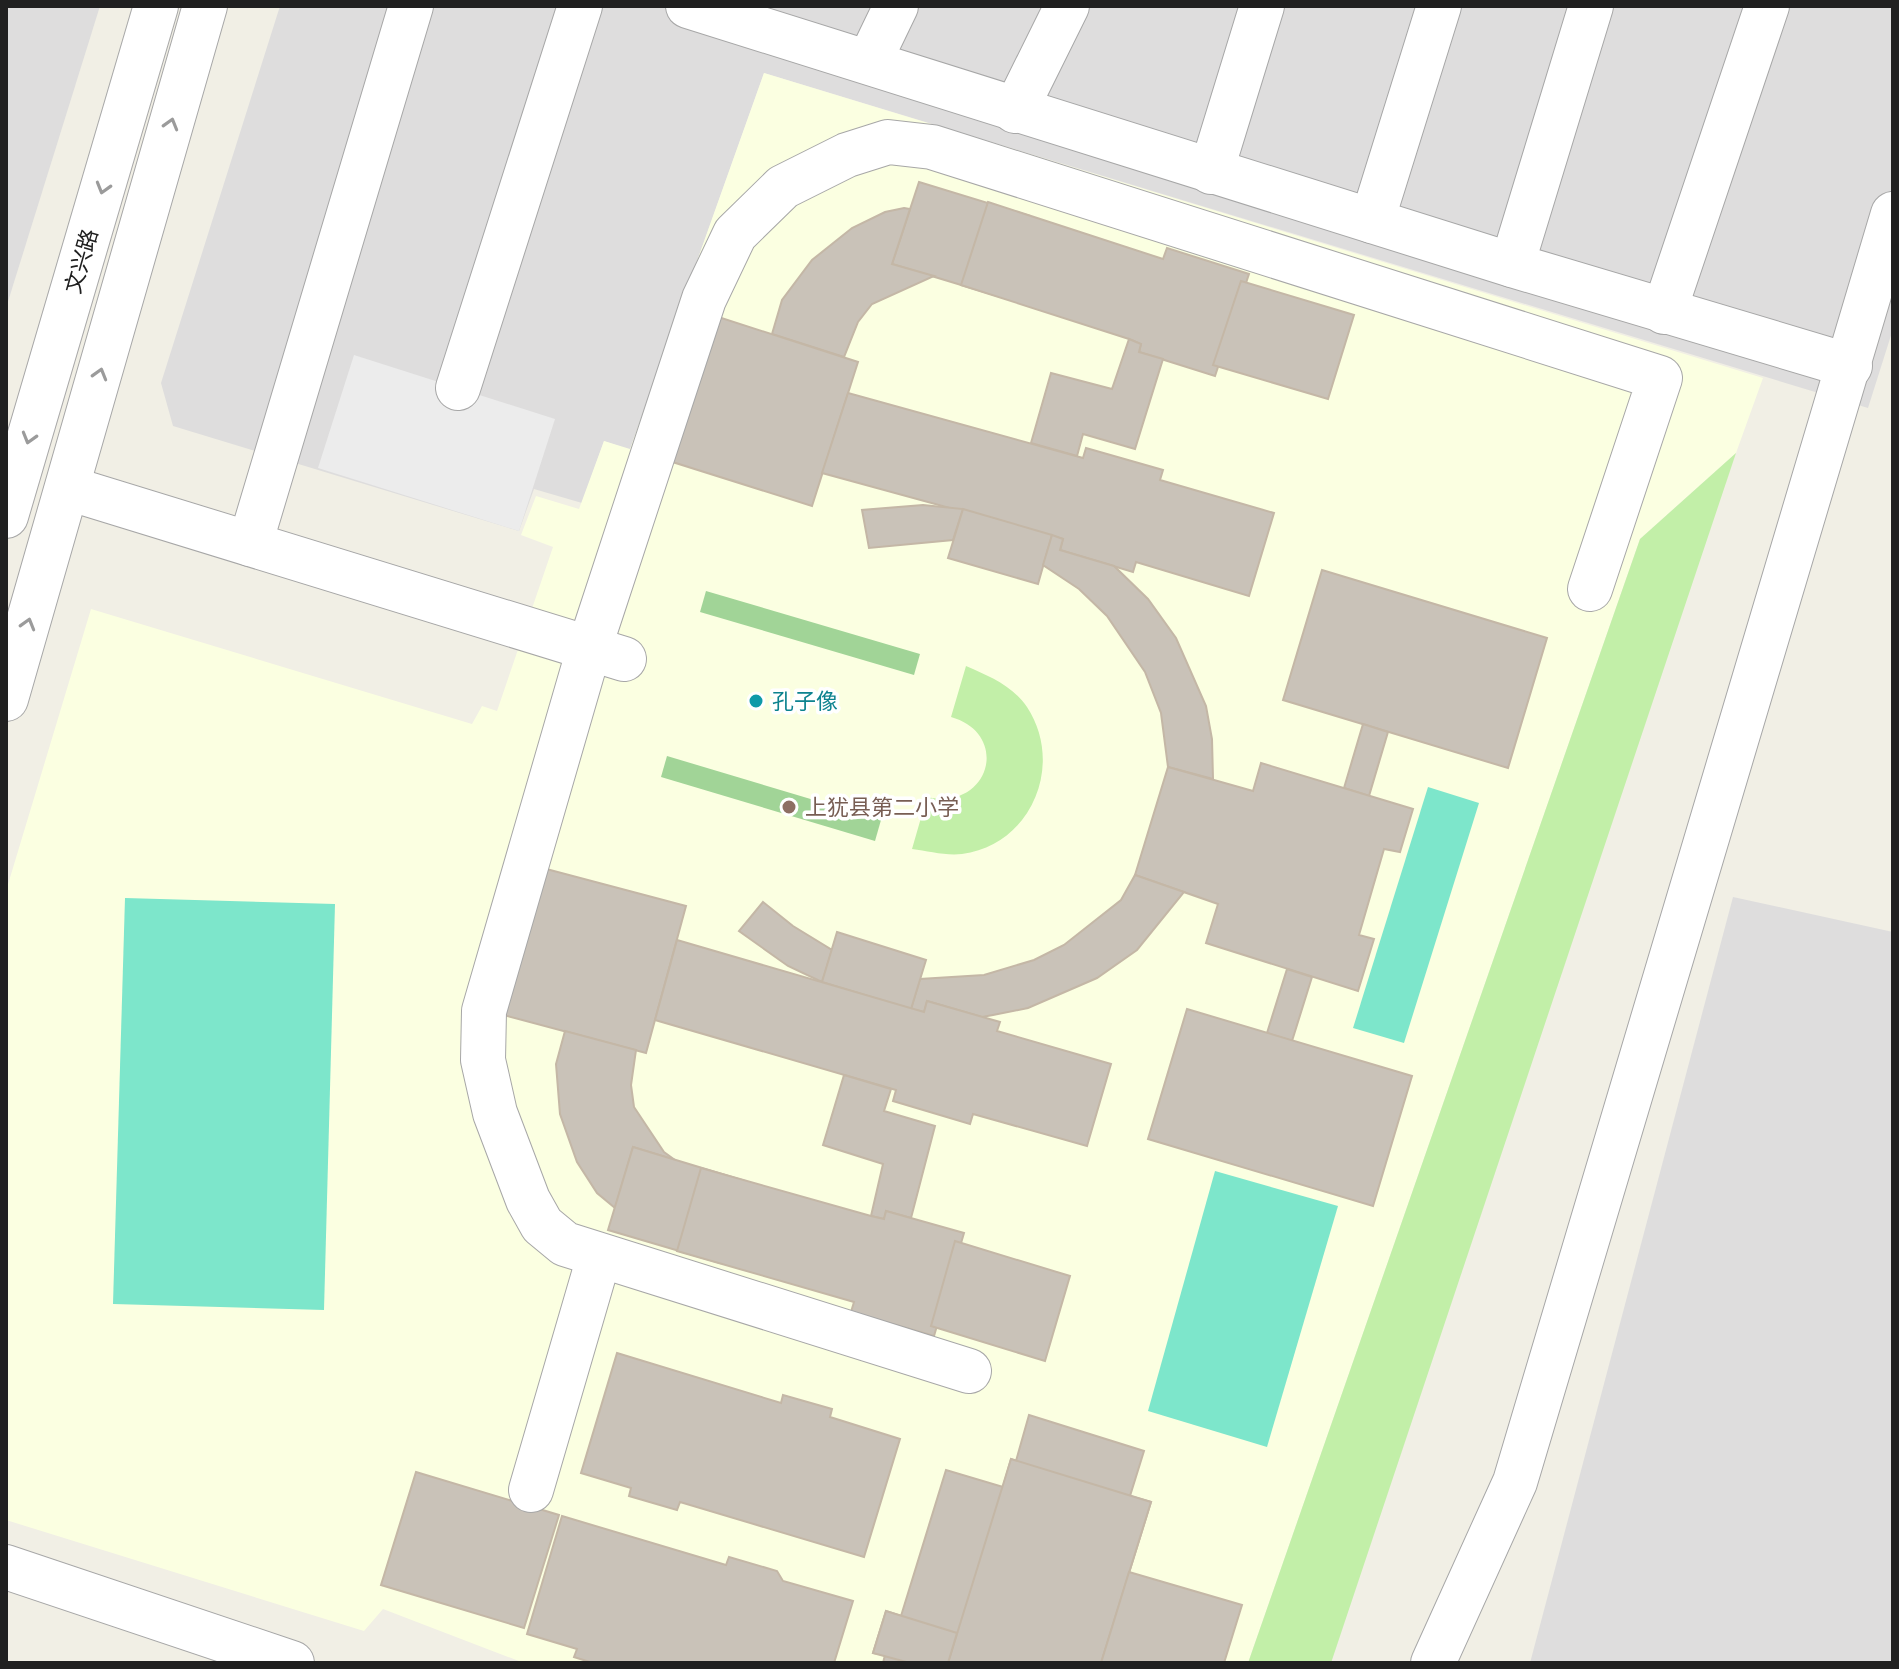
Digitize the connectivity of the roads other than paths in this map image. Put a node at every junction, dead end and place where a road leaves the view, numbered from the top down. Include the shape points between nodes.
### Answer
1 (156, 6) edge
2 (205, 6) edge
3 (411, 6) edge
4 (580, 6) edge
5 (688, 6) edge
6 (896, 6) edge
7 (1067, 6) edge
8 (1262, 6) edge
9 (1439, 6) edge
10 (1591, 6) edge
11 (1767, 6) edge
12 (743, 13) edge
13 (870, 60) junction
14 (1015, 111) junction
15 (1211, 172) junction
16 (1893, 214) edge
17 (1372, 221) junction
18 (1512, 265) junction
19 (1664, 312) junction
20 (1850, 366) junction
21 (458, 388) dead end
22 (68, 488) junction
23 (6, 516) edge
24 (250, 544) junction
25 (1590, 589) dead end
26 (606, 654) junction
27 (6, 699) edge
28 (599, 1257) junction
29 (969, 1371) dead end
30 (531, 1490) dead end
31 (6, 1567) edge
32 (292, 1663) edge
33 (1433, 1663) edge

1 -> 23 street, 文兴路
22 -> 2 street
3 - 24 street
4 - 21 street
5 - 12 street
6 - 13 street
7 - 14 street
8 - 15 street
9 - 17 street
10 - 18 street
11 - 19 street
12 - 13 street
13 - 14 street
14 - 15 street
15 - 17 street
16 - 20 street
17 - 18 street
18 - 19 street
19 - 20 street
20 - 33 street via 1515,1482
22 - 24 street
27 -> 22 street
24 - 26 street
25 - 26 street via 1660,378 932,147 888,142 847,155 783,187 735,234 704,299
26 - 28 street via 484,1011 483,1060 495,1113 542,1225 565,1244
28 - 29 street
28 - 30 street
31 - 32 street

